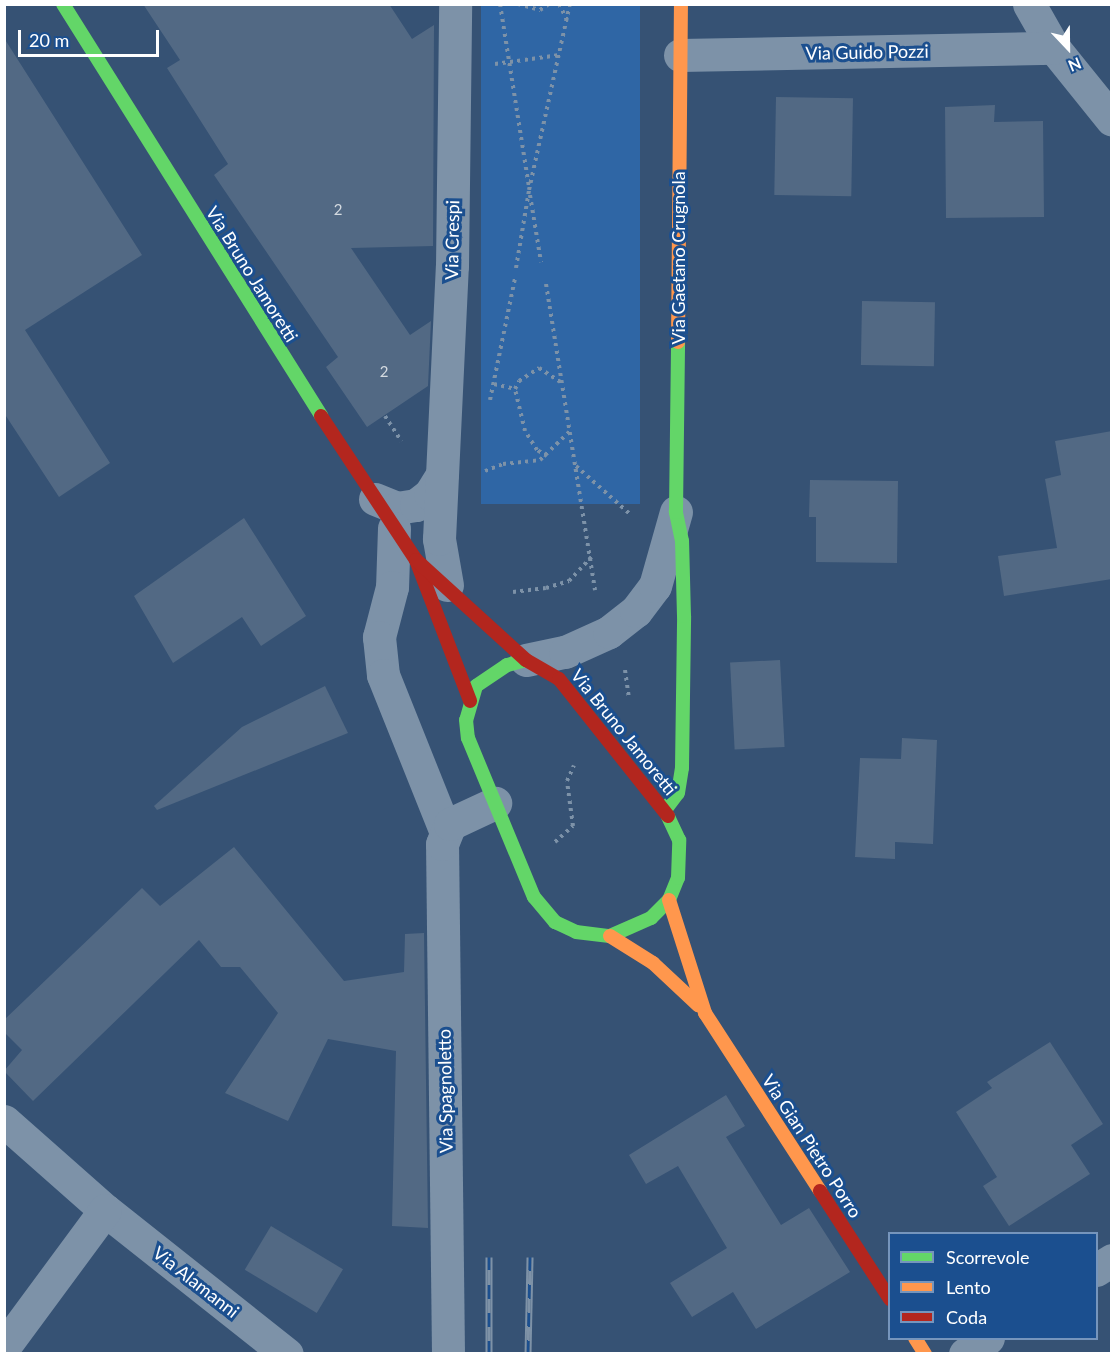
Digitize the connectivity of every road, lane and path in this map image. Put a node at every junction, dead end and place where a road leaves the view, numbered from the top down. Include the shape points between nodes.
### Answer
1 (63, 4) edge
2 (455, 4) edge
3 (500, 4) edge
4 (518, 4) edge
5 (549, 4) edge
6 (559, 4) edge
7 (570, 4) edge
8 (681, 4) edge
9 (1029, 4) edge
10 (567, 20) junction
11 (1054, 48) junction
12 (559, 55) junction
13 (680, 55) junction
14 (509, 62) junction
15 (489, 65) dead end
16 (1112, 120) edge
17 (529, 190) junction
18 (541, 262) dead end
19 (516, 268) dead end
20 (515, 278) dead end
21 (546, 284) dead end
22 (562, 383) junction
23 (494, 384) junction
24 (515, 389) junction
25 (488, 406) dead end
26 (570, 431) junction
27 (547, 456) junction
28 (576, 466) junction
29 (476, 473) dead end
30 (442, 475) junction
31 (375, 499) junction
32 (676, 512) junction
33 (631, 515) dead end
34 (394, 528) junction
35 (591, 557) junction
36 (416, 560) junction
37 (447, 585) junction
38 (507, 599) dead end
39 (597, 600) dead end
40 (526, 660) junction
41 (622, 663) dead end
42 (470, 701) junction
43 (628, 706) dead end
44 (581, 756) dead end
45 (495, 804) junction
46 (665, 810) junction
47 (445, 830) junction
48 (547, 846) dead end
49 (669, 900) junction
50 (610, 936) junction
51 (705, 1013) junction
52 (4, 1121) edge
53 (105, 1210) junction
54 (1112, 1260) edge
55 (1098, 1269) edge
56 (888, 1296) edge
57 (916, 1340) edge
58 (985, 1340) edge
59 (4, 1347) edge
60 (287, 1353) edge
61 (448, 1353) edge
62 (925, 1353) edge
63 (964, 1353) edge

1 - 31 street, Via Bruno Jamoretti via 255,316
2 - 30 street, Via Crespi via 452,266
3 - 14 path
4 - 5 path via 540,10
6 - 10 path
7 - 10 path
8 - 13 street, Via Gaetano Crugnola
9 - 11 street
10 - 12 path
11 - 13 street, Via Guido Pozzi
11 - 16 street
12 - 14 path
12 - 17 path
13 - 32 street, Via Gaetano Crugnola
14 - 15 path
14 - 17 path
17 - 18 path
17 - 19 path
20 - 23 path
21 - 22 path
22 - 24 path via 539,368 519,381
22 - 26 path
23 - 24 path
23 - 25 path
24 - 27 path via 525,430 537,450
26 - 27 path
26 - 28 path
27 - 29 path via 532,464 503,464
28 - 33 path
28 - 35 path
30 - 31 street via 430,494 416,506 397,508
30 - 37 street, Via Crespi via 439,539
31 - 34 street, Via Bruno Jamoretti
32 - 40 street, Via Gaetano Crugnola via 655,586 636,611 609,632 565,652
32 - 46 street, Via Gaetano Crugnola via 682,541 684,616 682,768 678,793
34 - 36 street, Via Bruno Jamoretti
34 - 47 street, Via Spagnoletto via 392,587 379,638 383,675
35 - 38 path via 569,581 546,588 520,589
35 - 39 path
36 - 37 street, Via Bruno Jamoretti
36 - 42 street, Via Bruno Jamoretti
37 - 40 street, Via Bruno Jamoretti
40 - 42 street via 489,675 476,686
40 - 46 street, Via Bruno Jamoretti via 559,679
41 - 43 path via 630,693
42 - 45 street, Via Bruno Jamoretti via 468,738
44 - 48 path via 567,781 573,826 566,836
45 - 47 street via 458,819
45 - 50 street, Via Bruno Jamoretti via 534,897 555,922 576,932
46 - 49 street, Via Bruno Jamoretti via 679,840 678,878
47 - 61 street, Via Spagnoletto
49 - 50 street via 651,918
49 - 51 street, Via Gian Pietro Porro
50 - 51 street, Via Gian Pietro Porro via 653,963
51 - 56 street, Via Gian Pietro Porro
52 - 53 street, Via Alamanni
53 - 59 street
53 - 60 street, Via Alamanni
54 - 55 street
57 - 62 street
58 - 63 street

